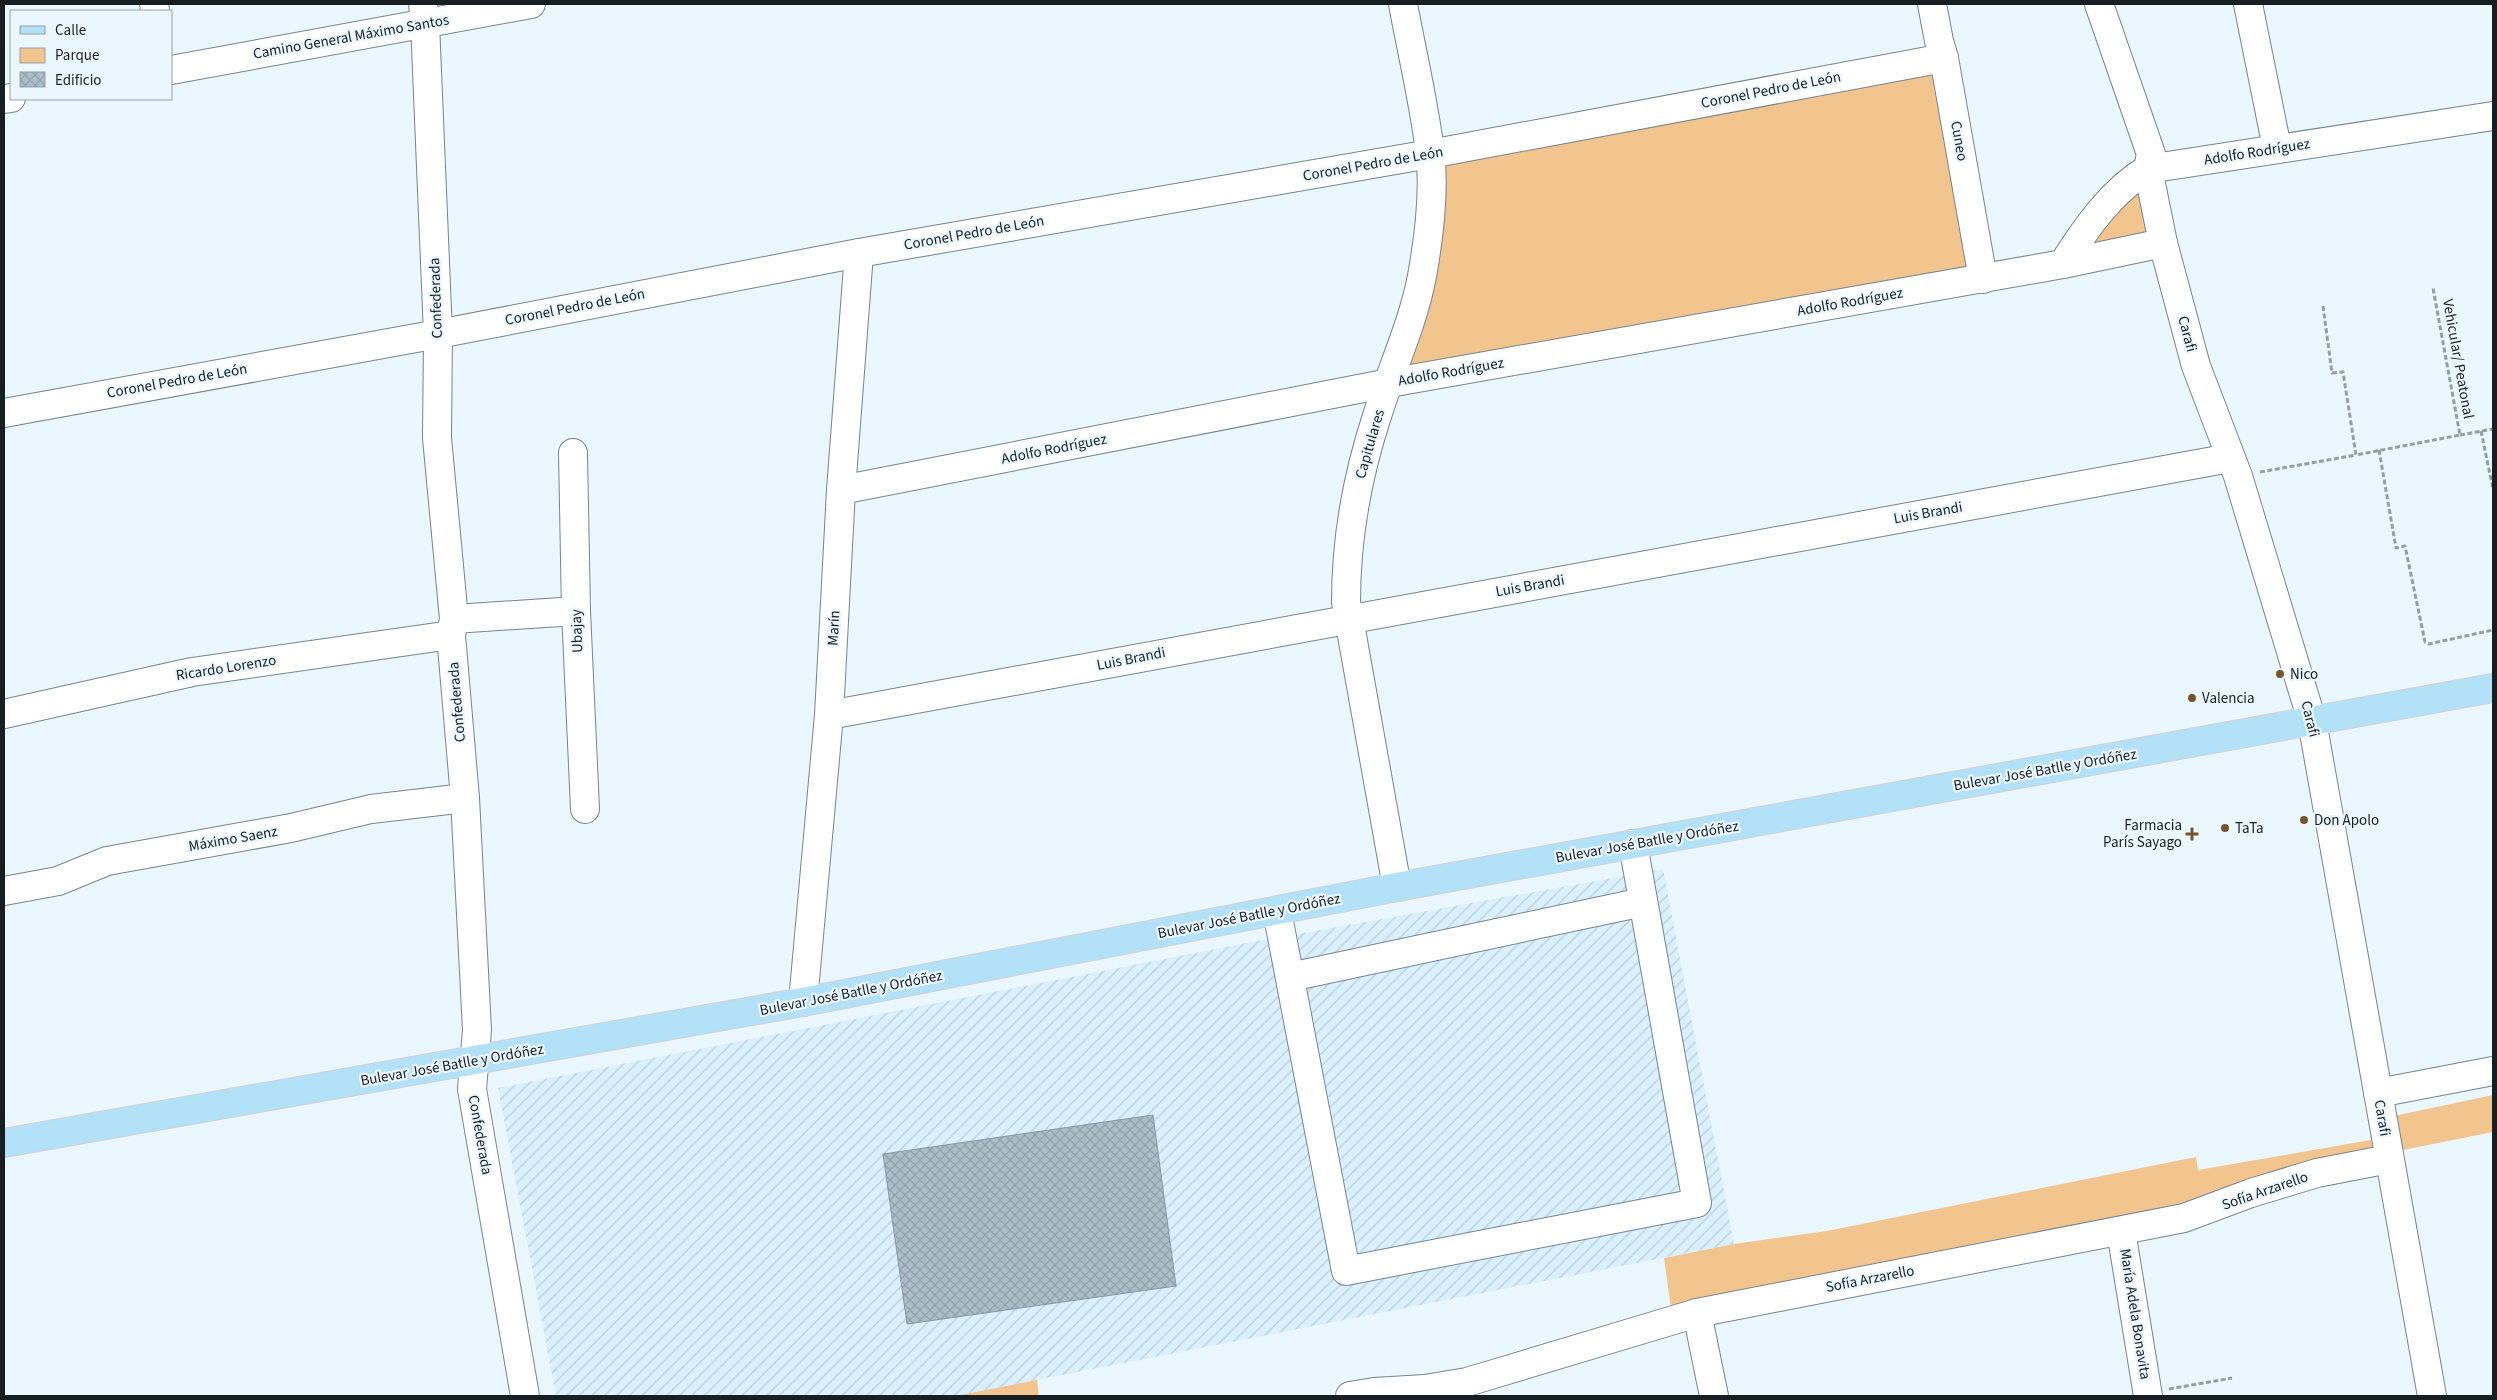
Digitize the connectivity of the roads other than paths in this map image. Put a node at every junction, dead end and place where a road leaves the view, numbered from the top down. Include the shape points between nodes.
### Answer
1 (531, 4) edge
2 (1404, 4) edge
3 (1932, 4) edge
4 (2100, 4) edge
5 (2248, 4) edge
6 (424, 13) edge
7 (1944, 58) junction
8 (172, 70) edge
9 (2493, 116) edge
10 (2277, 148) junction
11 (1430, 154) junction
12 (2148, 170) junction
13 (2163, 243) junction
14 (859, 253) junction
15 (2063, 264) junction
16 (1983, 278) junction
17 (438, 334) junction
18 (1389, 383) junction
19 (4, 413) edge
20 (573, 453) dead end
21 (2234, 467) junction
22 (841, 490) junction
23 (576, 611) junction
24 (1349, 618) junction
25 (453, 627) junction
26 (2493, 688) edge
27 (4, 714) edge
28 (829, 715) junction
29 (2312, 722) junction
30 (465, 798) junction
31 (585, 809) dead end
32 (1633, 844) junction
33 (1397, 887) junction
34 (4, 891) edge
35 (1643, 902) junction
36 (1277, 911) junction
37 (1290, 978) junction
38 (803, 1002) junction
39 (474, 1061) junction
40 (2493, 1071) edge
41 (2378, 1093) junction
42 (4, 1143) edge
43 (2389, 1159) junction
44 (2121, 1231) junction
45 (1697, 1312) junction
46 (1490, 1386) edge
47 (2157, 1393) edge
48 (525, 1396) edge
49 (1350, 1396) edge
50 (1714, 1396) edge
51 (2432, 1396) edge

1 - 6 street, Camino General Máximo Santos
2 - 11 street, Capitulares
3 - 7 street, Cuneo
4 - 12 street, Carafi via 2151,154
5 - 10 street
6 - 8 street, Camino General Máximo Santos
6 - 17 street, Confederada
7 - 11 street, Coronel Pedro de León
7 - 16 street, Cuneo
9 - 10 street, Adolfo Rodríguez
10 - 12 street, Adolfo Rodríguez
11 - 14 street, Coronel Pedro de León
11 - 18 street, Capitulares via 1430,196 1422,275
12 - 13 street, Carafi
12 - 15 street, Adolfo Rodríguez via 2131,179 2119,191
13 - 15 street, Adolfo Rodríguez
13 - 21 street, Carafi via 2196,366
14 - 17 street, Coronel Pedro de León
14 - 22 street, Marín
15 - 16 street, Adolfo Rodríguez
16 - 18 street, Adolfo Rodríguez
17 - 19 street, Coronel Pedro de León
17 - 25 street, Confederada via 437,438
18 - 22 street, Adolfo Rodríguez
18 - 24 street, Capitulares via 1358,482 1350,529 1346,563
20 - 23 street, Ubajay
21 - 24 street, Luis Brandi
21 - 29 street, Carafi
22 - 28 street, Marín
23 - 25 street, Ricardo Lorenzo
23 - 31 street, Ubajay
24 - 28 street, Luis Brandi
24 - 33 street, Capitulares
25 - 27 street, Ricardo Lorenzo via 192,672
25 - 30 street, Confederada
26 - 29 main road, Bulevar José Batlle y Ordóñez
28 - 38 street, Marín
29 - 32 main road, Bulevar José Batlle y Ordóñez
29 - 41 street, Carafi
30 - 34 street, Máximo Saenz via 371,809 292,828 107,861 58,881
30 - 39 street, Confederada via 477,1030
32 - 33 main road, Bulevar José Batlle y Ordóñez
32 - 35 street
33 - 36 main road, Bulevar José Batlle y Ordóñez
35 - 37 street
35 - 37 street via 1697,1203 1346,1271
36 - 37 street
36 - 38 main road, Bulevar José Batlle y Ordóñez
38 - 39 main road, Bulevar José Batlle y Ordóñez
39 - 42 main road, Bulevar José Batlle y Ordóñez
39 - 48 street, Confederada via 472,1089
40 - 41 street
41 - 43 street, Carafi
43 - 44 street, Sofía Arzarello via 2317,1173 2184,1218
43 - 51 street, Carafi
44 - 45 street, Sofía Arzarello
44 - 47 street, María Adela Bonavita
45 - 46 street, Sofía Arzarello
45 - 50 street
46 - 49 street, Sofía Arzarello via 1467,1382

